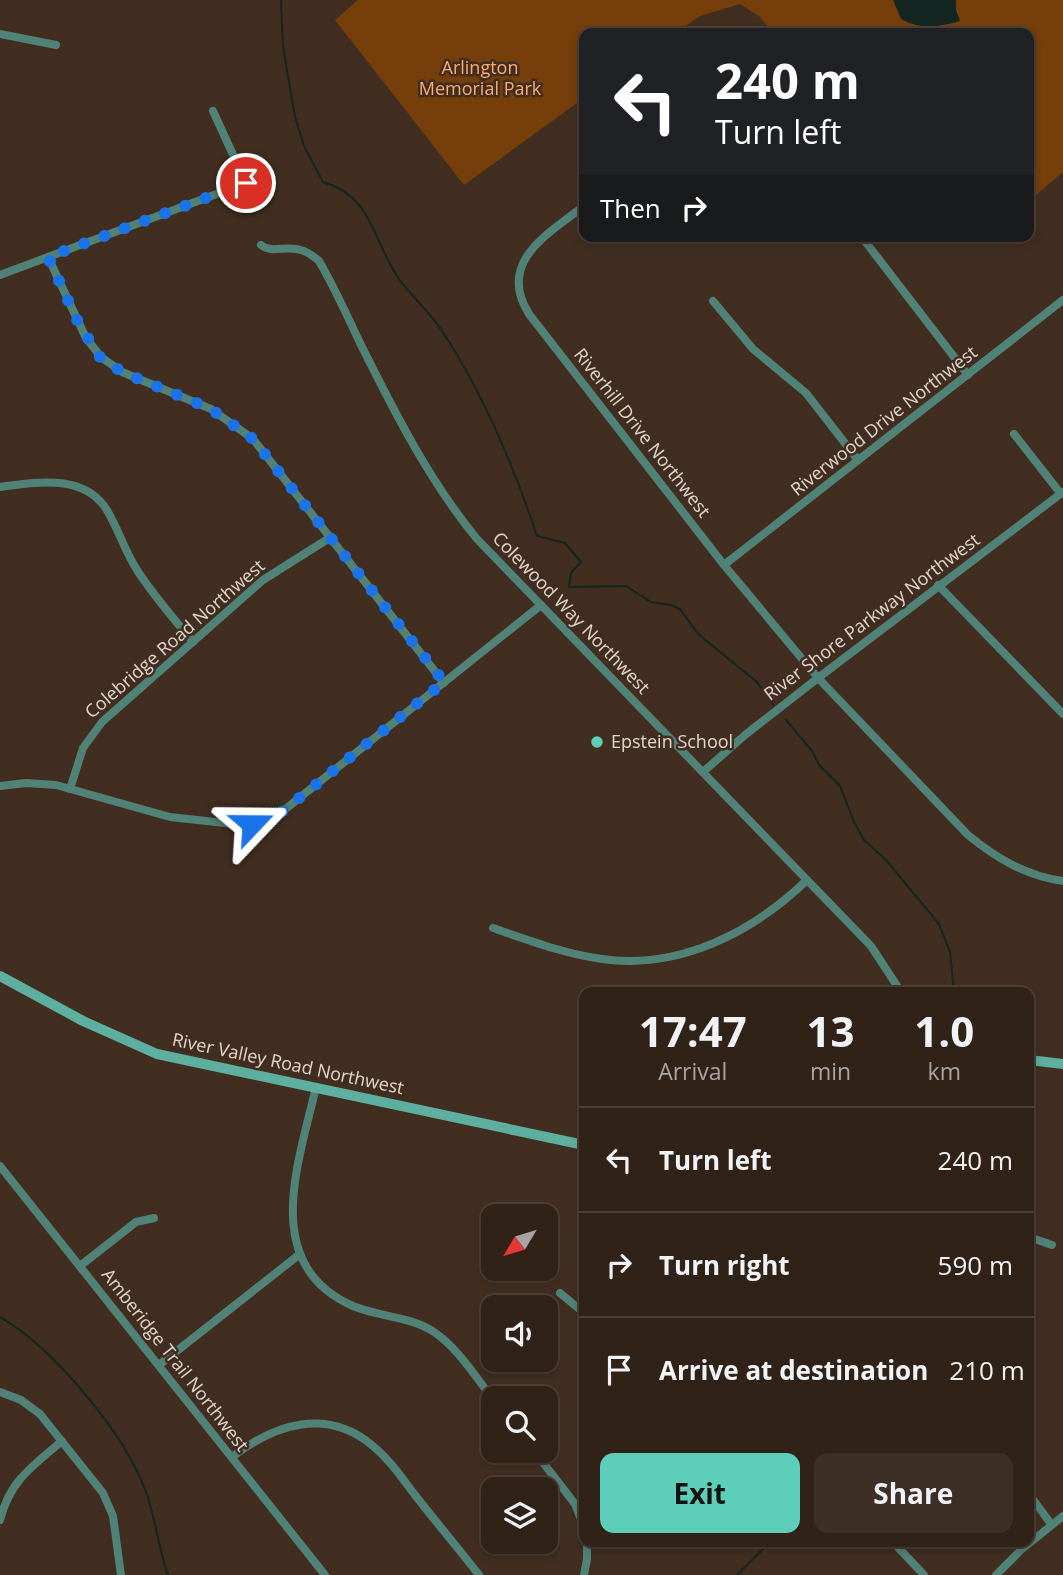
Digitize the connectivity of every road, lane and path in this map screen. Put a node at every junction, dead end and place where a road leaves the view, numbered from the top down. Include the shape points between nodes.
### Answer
1 (0, 34) edge
2 (56, 45) dead end
3 (212, 111) dead end
4 (579, 210) edge
5 (866, 242) edge
6 (261, 245) dead end
7 (48, 257) junction
8 (0, 275) edge
9 (1063, 300) edge
10 (713, 301) dead end
11 (968, 375) junction
12 (1014, 434) dead end
13 (859, 460) junction
14 (0, 486) edge
15 (1062, 493) edge
16 (331, 537) junction
17 (724, 565) junction
18 (937, 585) junction
19 (541, 605) junction
20 (193, 642) junction
21 (818, 678) junction
22 (444, 682) junction
23 (1063, 714) edge
24 (703, 772) junction
25 (0, 786) edge
26 (70, 789) junction
27 (807, 880) junction
28 (1063, 881) edge
29 (493, 928) dead end
30 (0, 975) edge
31 (898, 987) edge
32 (1034, 1061) edge
33 (1063, 1064) edge
34 (316, 1087) junction
35 (579, 1144) edge
36 (0, 1166) edge
37 (154, 1218) dead end
38 (1034, 1239) edge
39 (1052, 1245) dead end
40 (300, 1254) junction
41 (80, 1266) junction
42 (560, 1293) dead end
43 (579, 1309) edge
44 (159, 1365) junction
45 (483, 1386) edge
46 (0, 1392) edge
47 (62, 1441) junction
48 (232, 1457) junction
49 (543, 1463) edge
50 (1034, 1501) edge
51 (579, 1514) edge
52 (1063, 1516) edge
53 (0, 1520) edge
54 (1051, 1524) junction
55 (1034, 1540) edge
56 (587, 1547) edge
57 (898, 1547) edge
58 (1026, 1547) edge
59 (121, 1575) edge
60 (325, 1575) edge
61 (479, 1575) edge
62 (584, 1575) edge
63 (924, 1575) edge
64 (996, 1575) edge

1 - 2 street
3 - 7 street via 246,183
4 - 17 street, Riverhill Drive Northwest via 527,254 520,271 521,298
5 - 11 street
6 - 19 street, Colewood Way Northwest via 270,250 299,248 318,261 444,495 477,539
7 - 8 street
7 - 16 street via 86,338 100,357 122,372 211,409 244,431
9 - 11 street, Riverwood Drive Northwest
10 - 13 street via 753,349 806,393
11 - 13 street, Riverwood Drive Northwest
12 - 15 street
13 - 17 street, Riverwood Drive Northwest
14 - 20 street via 53,481 95,496 137,570
15 - 18 street, River Shore Parkway Northwest
16 - 20 street, Colebridge Road Northwest via 263,580
16 - 22 street
17 - 21 street, Riverhill Drive Northwest
18 - 21 street, River Shore Parkway Northwest
18 - 23 street
19 - 22 street
19 - 24 street, Colewood Way Northwest
20 - 26 street, Colebridge Road Northwest via 94,730
21 - 24 street, River Shore Parkway Northwest
21 - 28 street via 968,835 1013,866
22 - 26 street via 283,811 262,822 243,825 170,817
24 - 27 street, Colewood Way Northwest
25 - 26 street via 40,783
27 - 29 street via 775,909 740,931 654,960 588,957
27 - 31 street, Colewood Way Northwest via 871,946
30 - 34 street, River Valley Road Northwest via 83,1021 156,1054
32 - 33 street
34 - 35 street, River Valley Road Northwest
34 - 40 street via 291,1203
36 - 41 street, Amberidge Trail Northwest
37 - 41 street via 136,1222
38 - 39 street
40 - 44 street
40 - 45 street via 318,1280 341,1300 419,1324 445,1340
41 - 44 street, Amberidge Trail Northwest
42 - 43 street
44 - 48 street, Amberidge Trail Northwest
46 - 47 street via 31,1406
47 - 53 street via 14,1485
47 - 59 street via 110,1505
48 - 60 street, Amberidge Trail Northwest
48 - 61 street via 278,1429 313,1423 345,1429 387,1459
49 - 51 street
50 - 54 street
52 - 54 street
54 - 55 street
56 - 62 street
57 - 63 street
58 - 64 street

